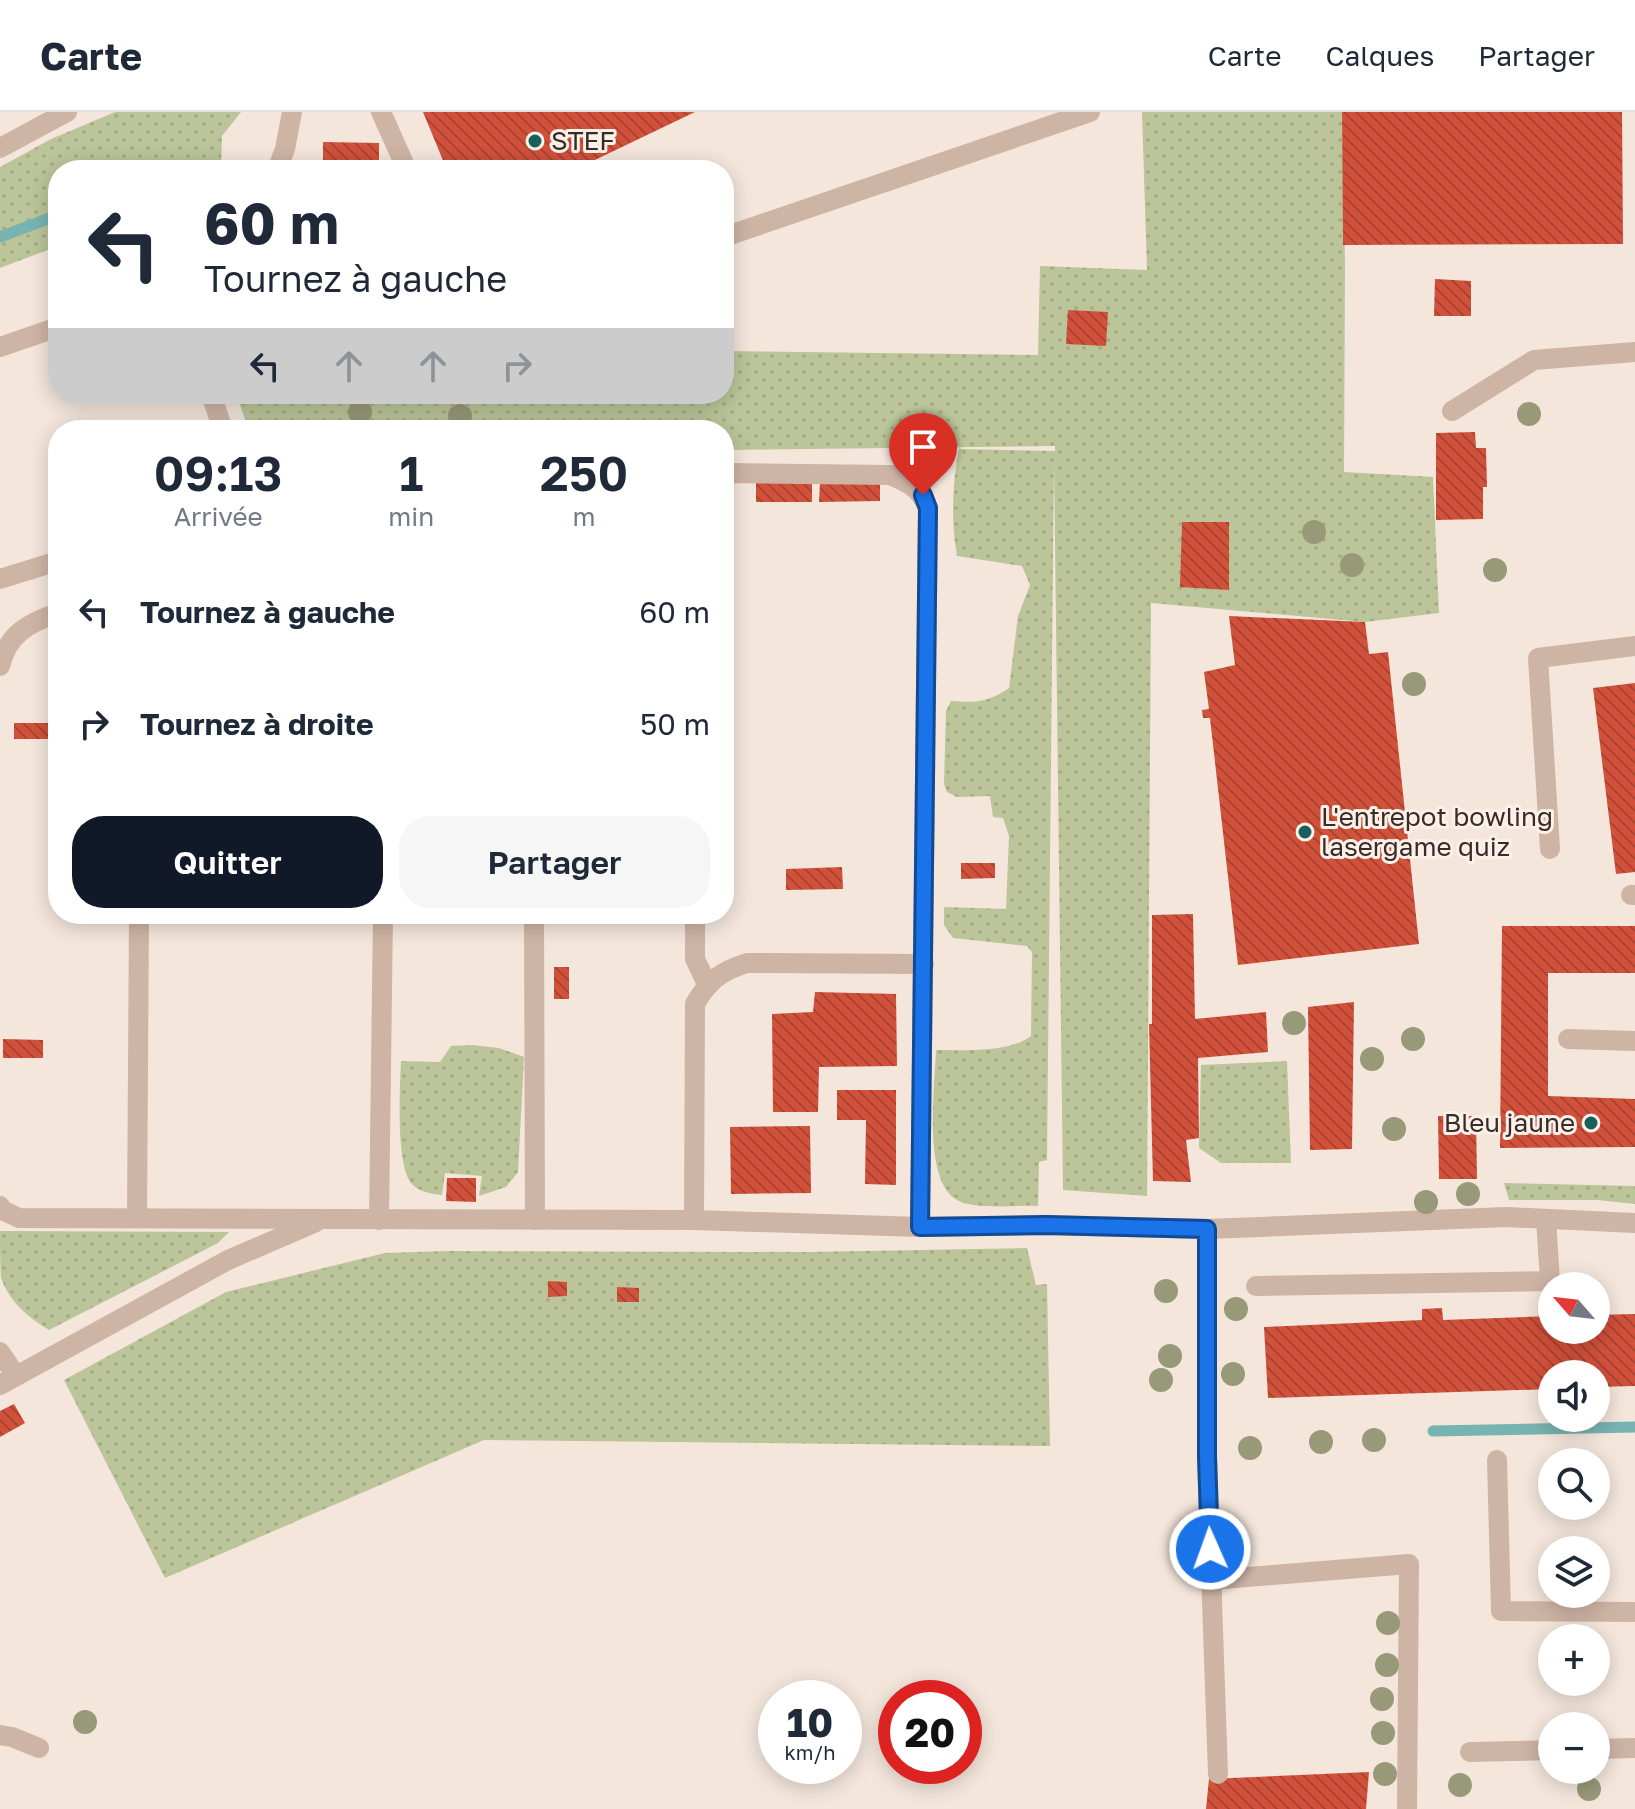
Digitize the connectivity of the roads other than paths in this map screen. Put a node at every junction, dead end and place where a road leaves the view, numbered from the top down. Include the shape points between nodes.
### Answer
1 (67, 112) edge
2 (292, 112) edge
3 (381, 112) edge
4 (1090, 112) edge
5 (0, 148) edge
6 (281, 160) edge
7 (403, 160) edge
8 (734, 234) edge
9 (48, 330) edge
10 (0, 347) edge
11 (1635, 352) edge
12 (1452, 411) dead end
13 (734, 473) edge
14 (48, 564) edge
15 (0, 579) edge
16 (48, 616) edge
17 (1635, 646) edge
18 (0, 666) edge
19 (1550, 849) dead end
20 (139, 924) edge
21 (383, 924) edge
22 (534, 924) edge
23 (695, 924) edge
24 (924, 964) junction
25 (707, 984) junction
26 (1568, 1039) dead end
27 (1635, 1041) edge
28 (0, 1206) edge
29 (137, 1218) junction
30 (324, 1219) junction
31 (1546, 1219) junction
32 (379, 1220) junction
33 (535, 1220) junction
34 (694, 1220) junction
35 (1635, 1223) edge
36 (920, 1227) junction
37 (1207, 1229) junction
38 (1256, 1286) dead end
39 (0, 1352) edge
40 (8, 1380) edge
41 (1497, 1460) dead end
42 (1211, 1580) junction
43 (1635, 1612) edge
44 (0, 1735) edge
45 (39, 1748) dead end
46 (1635, 1748) edge
47 (1610, 1749) edge
48 (1538, 1750) edge
49 (1470, 1752) dead end
50 (1218, 1774) dead end
51 (1407, 1809) edge

1 - 5 street
2 - 6 street
3 - 7 street
4 - 8 street
9 - 10 street
11 - 12 street via 1534,360
13 - 24 street via 890,475 911,483 923,495 928,508
14 - 15 street
16 - 18 street via 15,634
17 - 19 street via 1538,658
20 - 29 street
21 - 32 street
22 - 33 street
23 - 25 street via 695,959
24 - 25 street via 747,963
24 - 36 street
25 - 34 street via 695,1004
26 - 27 street
28 - 29 street via 19,1218
29 - 30 street
30 - 32 street
30 - 40 street via 228,1260
31 - 35 street
31 - 37 street
31 - 38 street via 1550,1281
32 - 33 street
33 - 34 street
34 - 36 street
36 - 37 street
37 - 42 street
39 - 40 street
41 - 43 street via 1501,1611
42 - 50 street
42 - 51 street via 1409,1564
44 - 45 street
46 - 47 street
48 - 49 street

